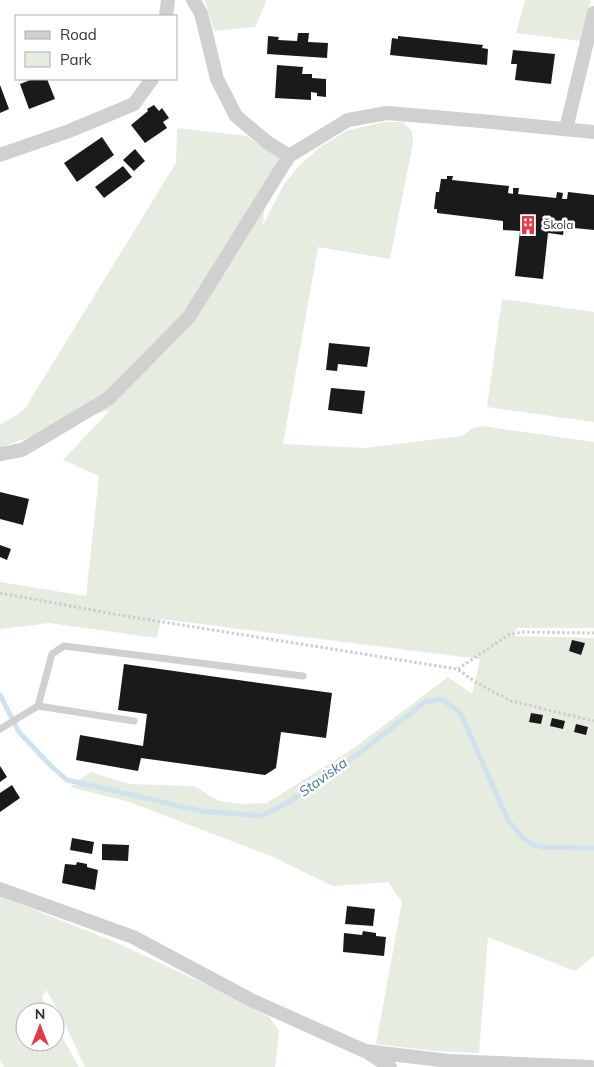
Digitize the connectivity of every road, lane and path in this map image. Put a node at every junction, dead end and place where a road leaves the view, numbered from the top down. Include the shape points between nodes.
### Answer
1 (168, 0) edge
2 (193, 0) edge
3 (594, 13) edge
4 (166, 15) edge
5 (151, 80) edge
6 (566, 129) junction
7 (594, 132) edge
8 (0, 155) edge
9 (289, 156) junction
10 (0, 454) edge
11 (0, 593) edge
12 (594, 633) edge
13 (457, 669) junction
14 (303, 676) dead end
15 (38, 706) junction
16 (134, 721) dead end
17 (594, 721) edge
18 (0, 729) edge
19 (0, 889) edge
20 (365, 1051) junction
21 (390, 1067) edge
22 (591, 1067) edge

1 - 4 street
2 - 9 street via 201,13 217,79 236,116
3 - 6 street
5 - 8 street via 134,104
6 - 7 street
6 - 9 street via 387,113 348,120
9 - 10 street via 190,317 109,398 22,450
11 - 13 path
12 - 13 path via 522,632 508,635
13 - 17 path via 511,701
14 - 15 lane via 64,646 52,654
15 - 16 lane
15 - 18 lane
19 - 20 street via 133,937 251,1000
20 - 21 street
20 - 22 street via 449,1061

